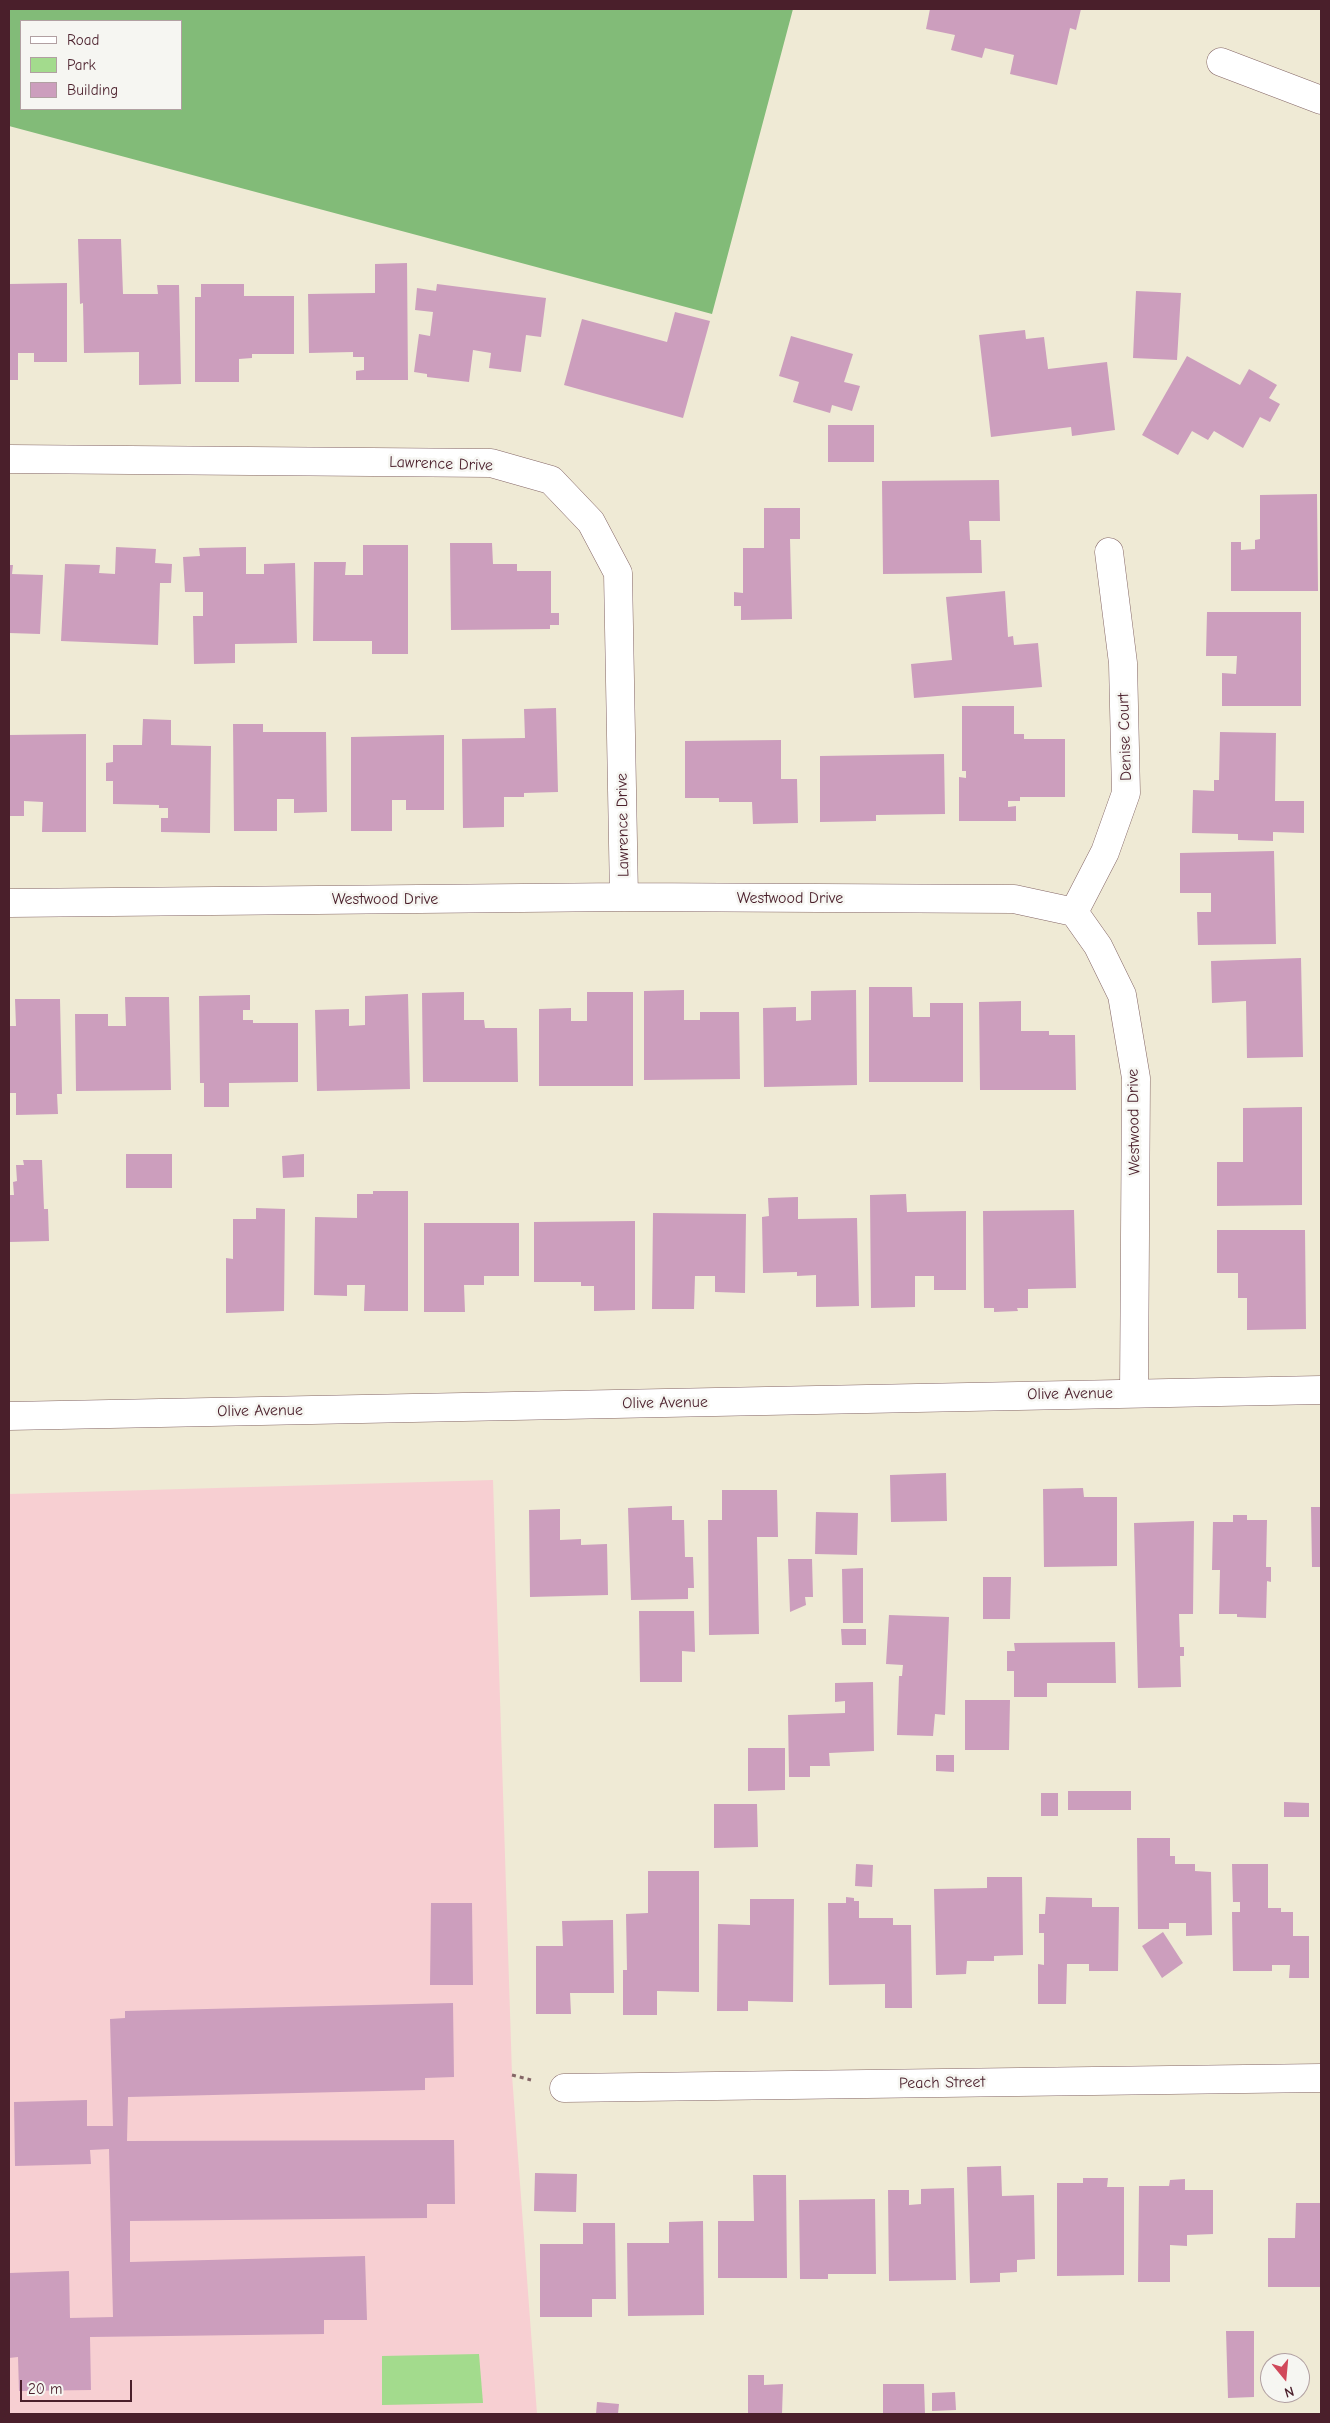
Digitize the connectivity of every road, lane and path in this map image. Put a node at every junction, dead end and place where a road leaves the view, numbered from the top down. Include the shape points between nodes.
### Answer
1 (1221, 62) dead end
2 (1321, 100) edge
3 (9, 459) edge
4 (1109, 552) dead end
5 (624, 897) junction
6 (9, 903) edge
7 (1074, 912) junction
8 (1321, 1390) edge
9 (1134, 1393) junction
10 (9, 1416) edge
11 (1321, 2078) edge
12 (564, 2088) dead end

1 - 2 street
3 - 5 street, Lawrence Drive via 491,463 551,480 592,522 618,573
4 - 7 street, Denise Court via 1123,663 1126,793 1106,852
5 - 6 street, Westwood Drive
5 - 7 street, Westwood Drive via 1014,899
7 - 9 street, Westwood Drive via 1098,946 1122,994 1136,1078
8 - 9 street, Olive Avenue
9 - 10 street, Olive Avenue
11 - 12 street, Peach Street

